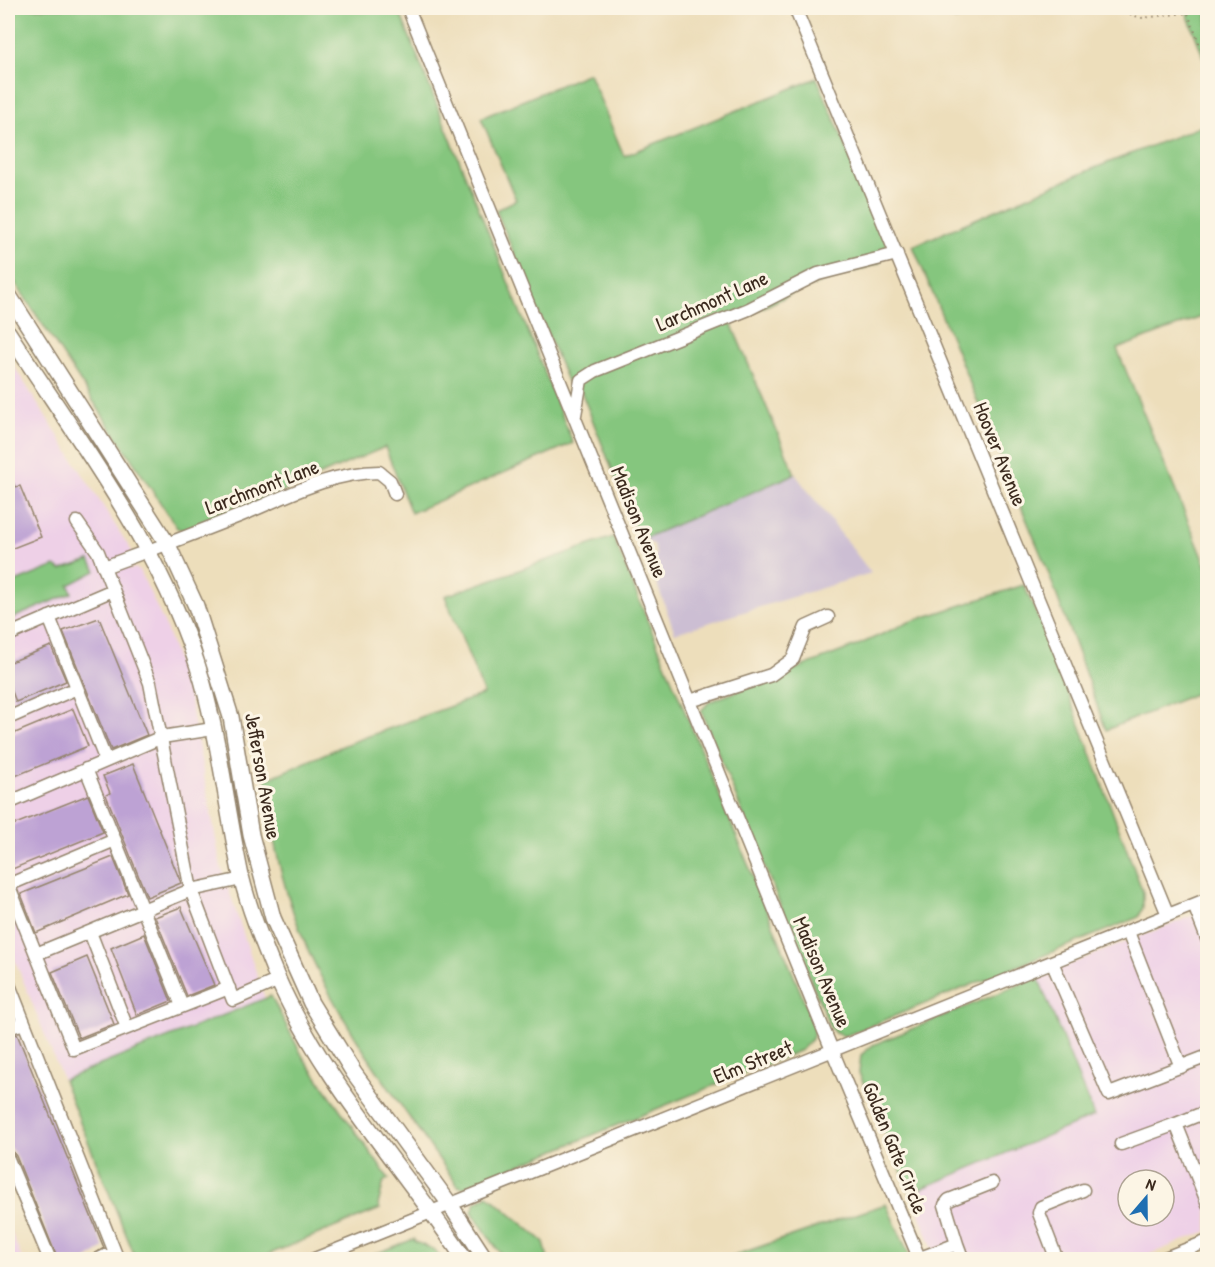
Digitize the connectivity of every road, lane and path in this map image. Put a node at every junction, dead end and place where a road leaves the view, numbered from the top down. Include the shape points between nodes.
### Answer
1 (408, 8) edge
2 (795, 8) edge
3 (1113, 8) edge
4 (1185, 8) edge
5 (1187, 13) junction
6 (1208, 68) edge
7 (897, 254) junction
8 (8, 294) edge
9 (13, 306) edge
10 (8, 332) edge
11 (574, 416) junction
12 (395, 494) dead end
13 (77, 522) dead end
14 (168, 545) junction
15 (149, 551) junction
16 (104, 567) junction
17 (113, 590) junction
18 (49, 617) junction
19 (828, 617) dead end
20 (8, 635) edge
21 (77, 688) junction
22 (690, 701) junction
23 (8, 718) edge
24 (213, 729) junction
25 (162, 737) junction
26 (106, 761) junction
27 (86, 769) junction
28 (8, 803) edge
29 (115, 840) junction
30 (242, 879) junction
31 (8, 884) edge
32 (191, 890) junction
33 (1208, 899) edge
34 (1194, 905) junction
35 (143, 910) junction
36 (1168, 915) junction
37 (90, 932) junction
38 (1128, 932) junction
39 (1208, 941) edge
40 (36, 954) junction
41 (290, 959) junction
42 (1052, 962) junction
43 (279, 980) junction
44 (8, 982) edge
45 (228, 988) junction
46 (182, 1006) junction
47 (24, 1023) junction
48 (8, 1028) edge
49 (128, 1028) junction
50 (835, 1051) junction
51 (1208, 1056) edge
52 (1181, 1067) junction
53 (1208, 1111) edge
54 (1176, 1124) junction
55 (1121, 1144) dead end
56 (8, 1159) edge
57 (992, 1183) dead end
58 (1083, 1190) dead end
59 (449, 1203) junction
60 (1208, 1204) edge
61 (428, 1211) junction
62 (1208, 1241) edge
63 (957, 1244) junction
64 (920, 1259) edge
65 (50, 1260) edge
66 (97, 1260) edge
67 (118, 1260) edge
68 (312, 1260) edge
69 (465, 1260) edge
70 (486, 1260) edge
71 (963, 1260) edge
72 (1057, 1260) edge
73 (1160, 1260) edge

1 - 11 street, Madison Avenue
2 - 7 street, Hoover Avenue
3 - 5 path via 1141,18
4 - 5 path
5 - 6 path
7 - 11 street, Larchmont Lane via 818,274 749,309 595,370 581,380
7 - 36 street, Hoover Avenue
8 - 9 main road, Jefferson Avenue
9 - 14 main road, Jefferson Avenue
10 - 15 main road, Jefferson Avenue
11 - 22 street, Madison Avenue
12 - 14 street, Larchmont Lane via 390,482 379,472 359,473 312,485
13 - 16 street
14 - 15 street
14 - 41 main road, Jefferson Avenue via 196,606 226,699 251,835 273,918
15 - 16 street
15 - 24 main road, Jefferson Avenue via 168,587 202,679
16 - 17 street
17 - 18 street
17 - 25 street via 150,683
18 - 20 street
18 - 21 street
19 - 22 street via 806,627 793,659 771,675
21 - 23 street
21 - 26 street
22 - 50 street, Madison Avenue
24 - 25 street
24 - 30 main road, Jefferson Avenue
25 - 26 street
25 - 32 street
26 - 27 street
27 - 28 street
27 - 29 street
29 - 31 street
29 - 35 street
30 - 32 street
30 - 41 main road via 249,880 271,933
30 - 43 main road, Jefferson Avenue
31 - 40 street
32 - 35 street
32 - 45 street
33 - 34 street, Elm Street
34 - 36 street, Elm Street
34 - 39 street
35 - 37 street
35 - 46 street
36 - 38 street, Elm Street
37 - 40 street
37 - 49 street
38 - 42 street, Elm Street
38 - 52 street
40 - 49 street via 74,1049
41 - 59 main road, Jefferson Avenue via 311,1003 354,1073
42 - 50 street, Elm Street
42 - 52 street via 1106,1092 1112,1094
43 - 45 street via 233,1000
43 - 61 main road, Jefferson Avenue via 298,1019 344,1092
44 - 47 street
45 - 46 street
46 - 49 street
47 - 48 street
47 - 67 street
50 - 59 street, Elm Street
50 - 64 street, Golden Gate Circle
51 - 52 street
53 - 54 street
54 - 55 street
54 - 60 street
56 - 65 street
57 - 63 street via 945,1205
58 - 72 street via 1041,1207 1039,1214
59 - 61 street, Elm Street
59 - 70 main road, Jefferson Avenue
61 - 68 street, Elm Street
61 - 69 main road, Jefferson Avenue
62 - 73 street
63 - 64 street
63 - 71 street
66 - 67 street via 105,1256

